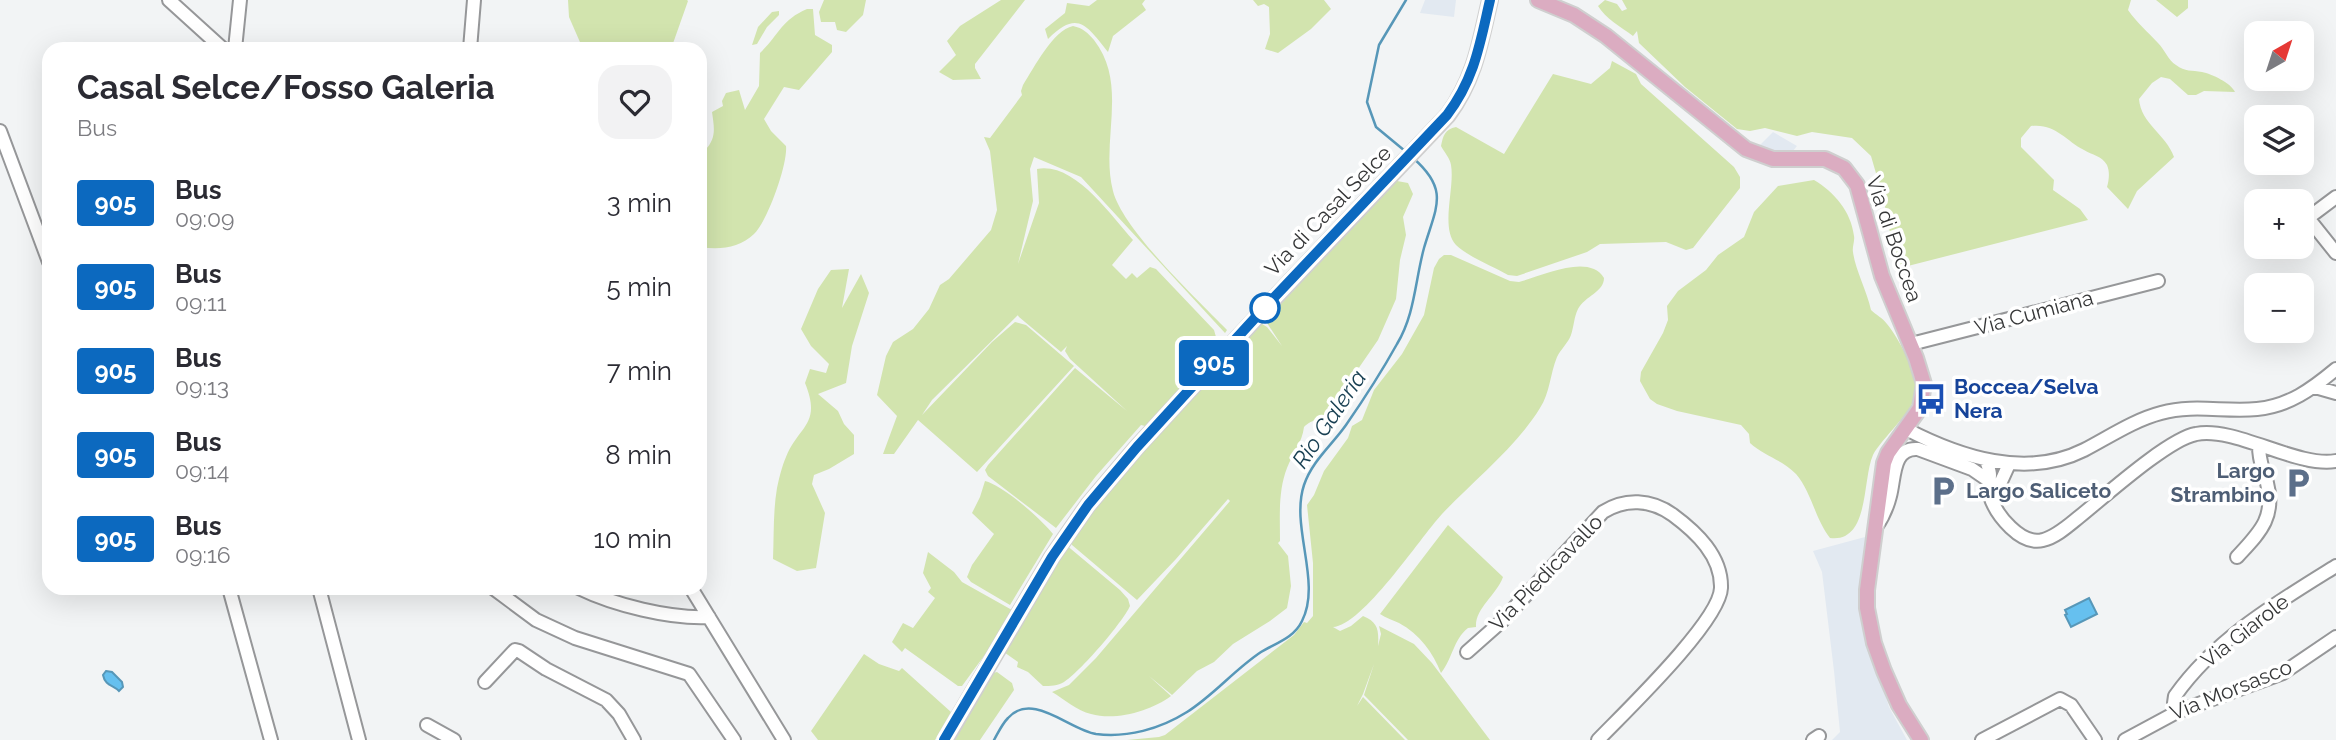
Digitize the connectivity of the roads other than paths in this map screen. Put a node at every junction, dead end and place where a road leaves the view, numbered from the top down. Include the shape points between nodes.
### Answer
1 (169, 0) edge
2 (240, 0) edge
3 (474, 0) edge
4 (1490, 0) edge
5 (1538, 0) edge
6 (215, 42) edge
7 (236, 42) edge
8 (471, 42) edge
9 (0, 131) edge
10 (2336, 197) edge
11 (42, 243) edge
12 (2336, 253) edge
13 (2158, 281) dead end
14 (1910, 344) junction
15 (2336, 369) edge
16 (2315, 387) junction
17 (2336, 393) edge
18 (1906, 429) junction
19 (2259, 445) junction
20 (1986, 460) junction
21 (2336, 461) edge
22 (2009, 464) junction
23 (1988, 480) junction
24 (1990, 497) junction
25 (1876, 527) junction
26 (2237, 557) dead end
27 (2336, 566) edge
28 (231, 595) edge
29 (321, 595) edge
30 (502, 595) edge
31 (595, 595) edge
32 (695, 595) edge
33 (709, 617) junction
34 (2336, 637) edge
35 (1467, 652) dead end
36 (485, 682) dead end
37 (2177, 712) junction
38 (428, 725) dead end
39 (1993, 737) edge
40 (1920, 739) edge
41 (271, 740) edge
42 (359, 740) edge
43 (454, 740) edge
44 (634, 740) edge
45 (734, 740) edge
46 (784, 740) edge
47 (944, 740) edge
48 (1598, 740) edge
49 (1982, 740) edge
50 (2095, 740) edge
51 (2125, 740) edge

1 - 6 street
2 - 7 street
3 - 8 street
4 - 47 main road, Via di Casal Selce via 1477,58 1453,107 1088,505 1052,557
5 - 14 main road, Via di Boccea via 1574,15 1606,36 1746,149 1773,159 1825,159 1848,172 1857,185 1882,276
9 - 11 street
10 - 12 street via 2308,218
13 - 14 street, Via Cumiana
14 - 18 main road, Via di Boccea via 1924,390 1920,408
15 - 16 street
16 - 17 street
16 - 22 street via 2291,401 2257,409 2160,413 2063,458 2036,465
18 - 20 street
18 - 25 main road, Via di Boccea via 1884,463
19 - 21 street
19 - 24 street via 2208,433 2181,439 2041,541 2027,539 2013,529
19 - 26 street via 2270,510 2260,532
20 - 22 street
20 - 23 street
22 - 24 street
23 - 24 street
23 - 25 street via 1972,469 1918,449 1909,450 1896,464 1889,499
25 - 40 main road, Via di Boccea via 1867,590 1870,626 1892,688
27 - 37 street, Via Giarole via 2213,651 2175,696
28 - 41 street
29 - 42 street
30 - 45 street via 564,633 689,674
31 - 33 street via 675,616
32 - 33 street
33 - 46 street
34 - 37 street, Via Morsasco via 2284,673
35 - 48 street, Via Piedicavallo via 1502,621 1603,512 1635,502 1671,513 1713,556 1720,574 1718,600 1703,627
36 - 44 street via 508,656 519,651 606,700
37 - 51 street, Via Morsasco
38 - 43 street
39 - 49 street
39 - 50 street via 2063,699

